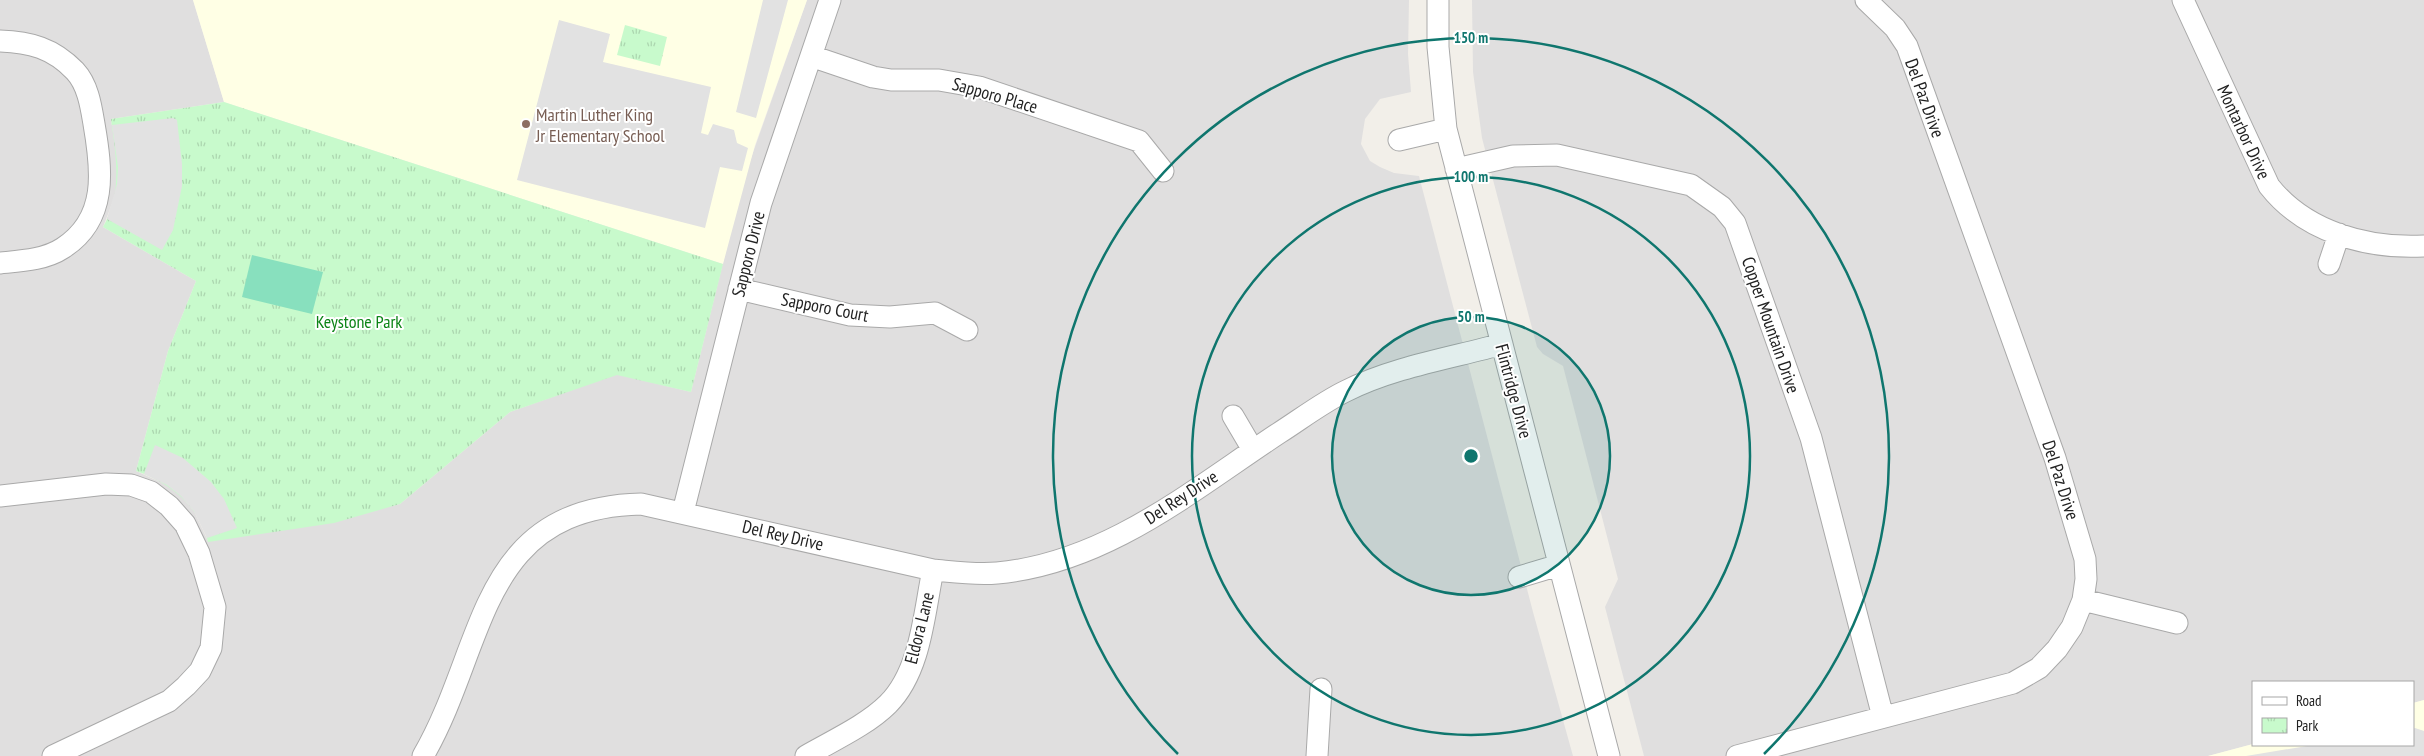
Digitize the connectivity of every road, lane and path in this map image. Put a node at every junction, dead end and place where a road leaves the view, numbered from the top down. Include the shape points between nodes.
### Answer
1 (830, 0) edge
2 (1438, 0) edge
3 (1866, 0) edge
4 (2183, 0) edge
5 (0, 41) edge
6 (810, 56) junction
7 (1446, 129) junction
8 (1399, 140) dead end
9 (1456, 169) junction
10 (1163, 170) dead end
11 (2339, 234) junction
12 (2424, 246) edge
13 (0, 263) edge
14 (2329, 264) dead end
15 (739, 289) junction
16 (967, 330) dead end
17 (1502, 344) junction
18 (1233, 416) dead end
19 (1253, 450) junction
20 (0, 496) edge
21 (684, 512) junction
22 (1559, 565) junction
23 (933, 570) junction
24 (1519, 577) dead end
25 (2083, 600) junction
26 (2177, 623) dead end
27 (1321, 689) dead end
28 (1883, 717) junction
29 (52, 756) edge
30 (423, 756) edge
31 (806, 756) edge
32 (1317, 756) edge
33 (1609, 756) edge
34 (1737, 756) edge

1 - 6 street, Sapporo Drive
2 - 7 street, Flintridge Drive via 1438,47
3 - 25 street, Del Paz Drive via 1895,28 1907,46 2055,458 2085,559
4 - 11 street, Montarbor Drive via 2269,186 2297,214
5 - 13 street via 25,42 45,48 76,72 86,87 101,176 99,196 91,215 79,234 62,249 40,257
6 - 10 street, Sapporo Place via 873,77 939,80 979,87 1139,141
6 - 15 street, Sapporo Drive via 770,172
7 - 8 street
7 - 9 street, Flintridge Drive
9 - 17 street, Flintridge Drive
9 - 28 street, Copper Mountain Drive via 1513,156 1557,155 1691,185 1722,207 1735,223 1811,438
11 - 12 street, Montarbor Drive via 2384,245
11 - 14 street
15 - 16 street, Sapporo Court via 850,315 890,317 935,313
15 - 21 street, Sapporo Drive
17 - 19 street, Del Rey Drive via 1399,371 1346,391
17 - 22 street, Flintridge Drive
18 - 19 street
19 - 23 street, Del Rey Drive via 1144,522 1086,552 1039,566 997,573
20 - 29 street via 106,484 131,485 151,492 170,506 185,524 199,554 214,607 211,648 200,671 169,701
21 - 23 street, Del Rey Drive
21 - 30 street, Del Rey Drive via 641,504 616,504 590,510 565,519 520,551 506,568 483,612 443,720
22 - 24 street
22 - 33 street, Flintridge Drive
23 - 31 street, Eldora Lane via 915,654 899,689 888,704 872,716
25 - 26 street
25 - 28 street, Del Paz Drive via 2058,649 2039,668 2013,683
27 - 32 street
28 - 34 street, Del Paz Drive

